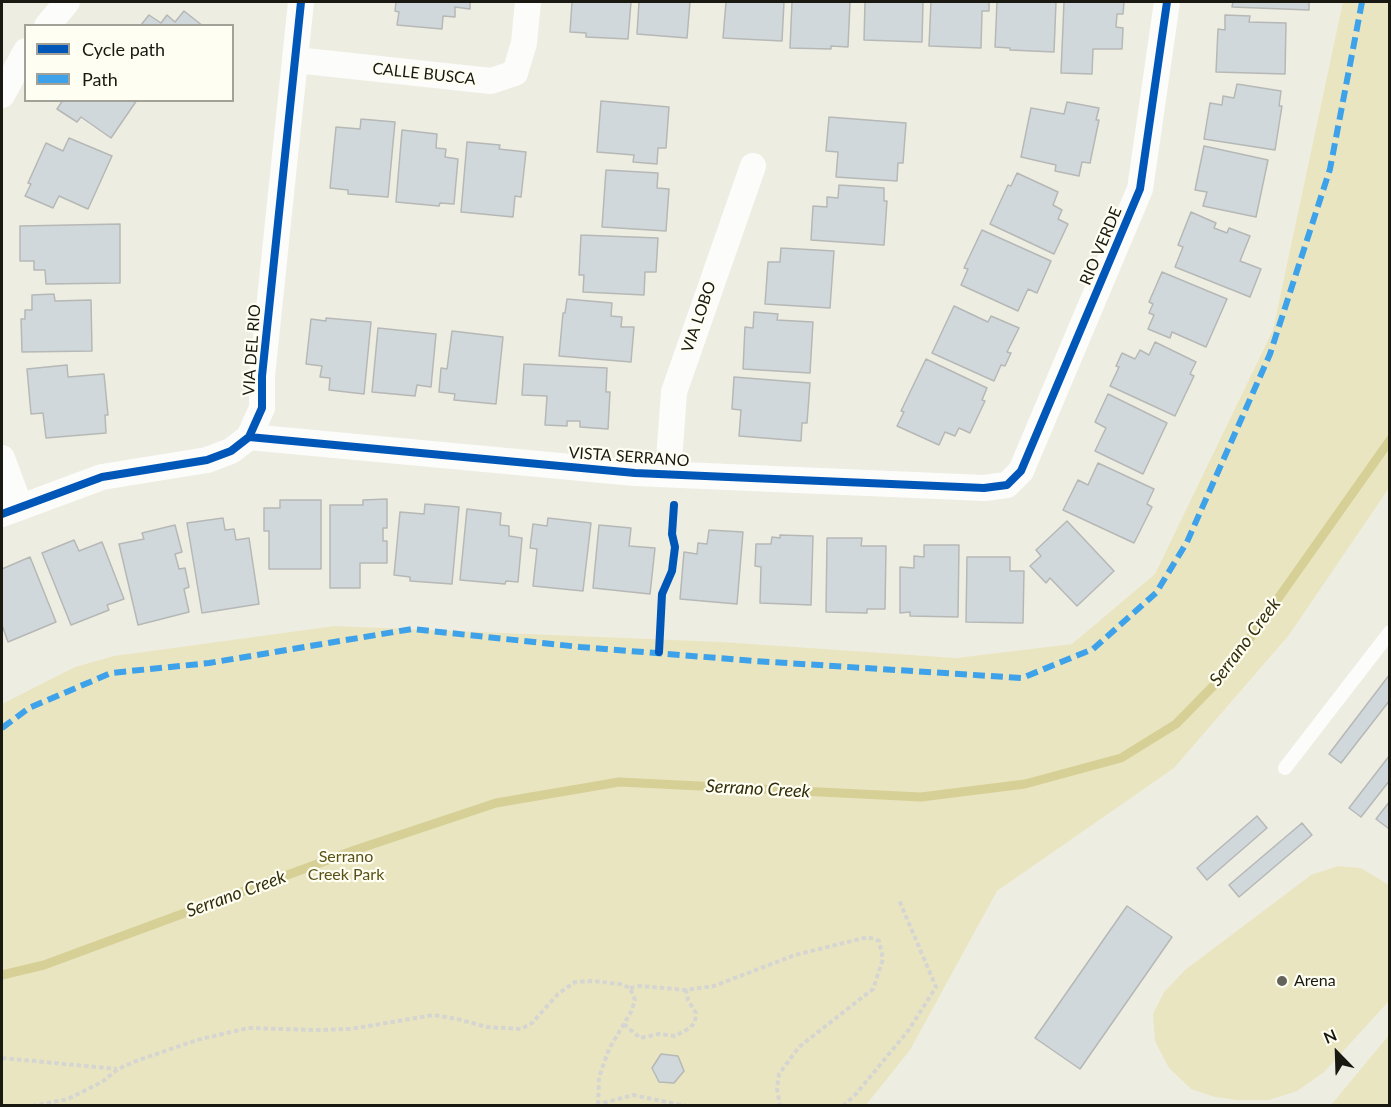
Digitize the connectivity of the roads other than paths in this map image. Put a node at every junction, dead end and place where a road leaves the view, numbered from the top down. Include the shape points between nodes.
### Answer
1 (67, 2) edge
2 (301, 2) edge
3 (528, 2) edge
4 (1167, 2) edge
5 (49, 24) edge
6 (24, 55) edge
7 (296, 60) junction
8 (2, 95) edge
9 (753, 166) dead end
10 (249, 437) junction
11 (2, 458) edge
12 (668, 474) junction
13 (1007, 485) joint
14 (11, 510) edge
15 (1389, 632) edge
16 (1285, 768) dead end

1 - 5 street
2 - 7 street, VIA DEL RIO
3 - 7 street, CALLE BUSCA via 524,43 514,73 492,81
4 - 13 street, RIO VERDE via 1140,189 1021,471
6 - 8 street
7 - 10 street, VIA DEL RIO via 262,376 262,408
9 - 12 street, VIA LOBO via 674,392
10 - 12 street, VISTA SERRANO
10 - 14 street via 231,451 207,460 102,477
11 - 14 street
12 - 13 street, VISTA SERRANO via 984,488
15 - 16 lane

